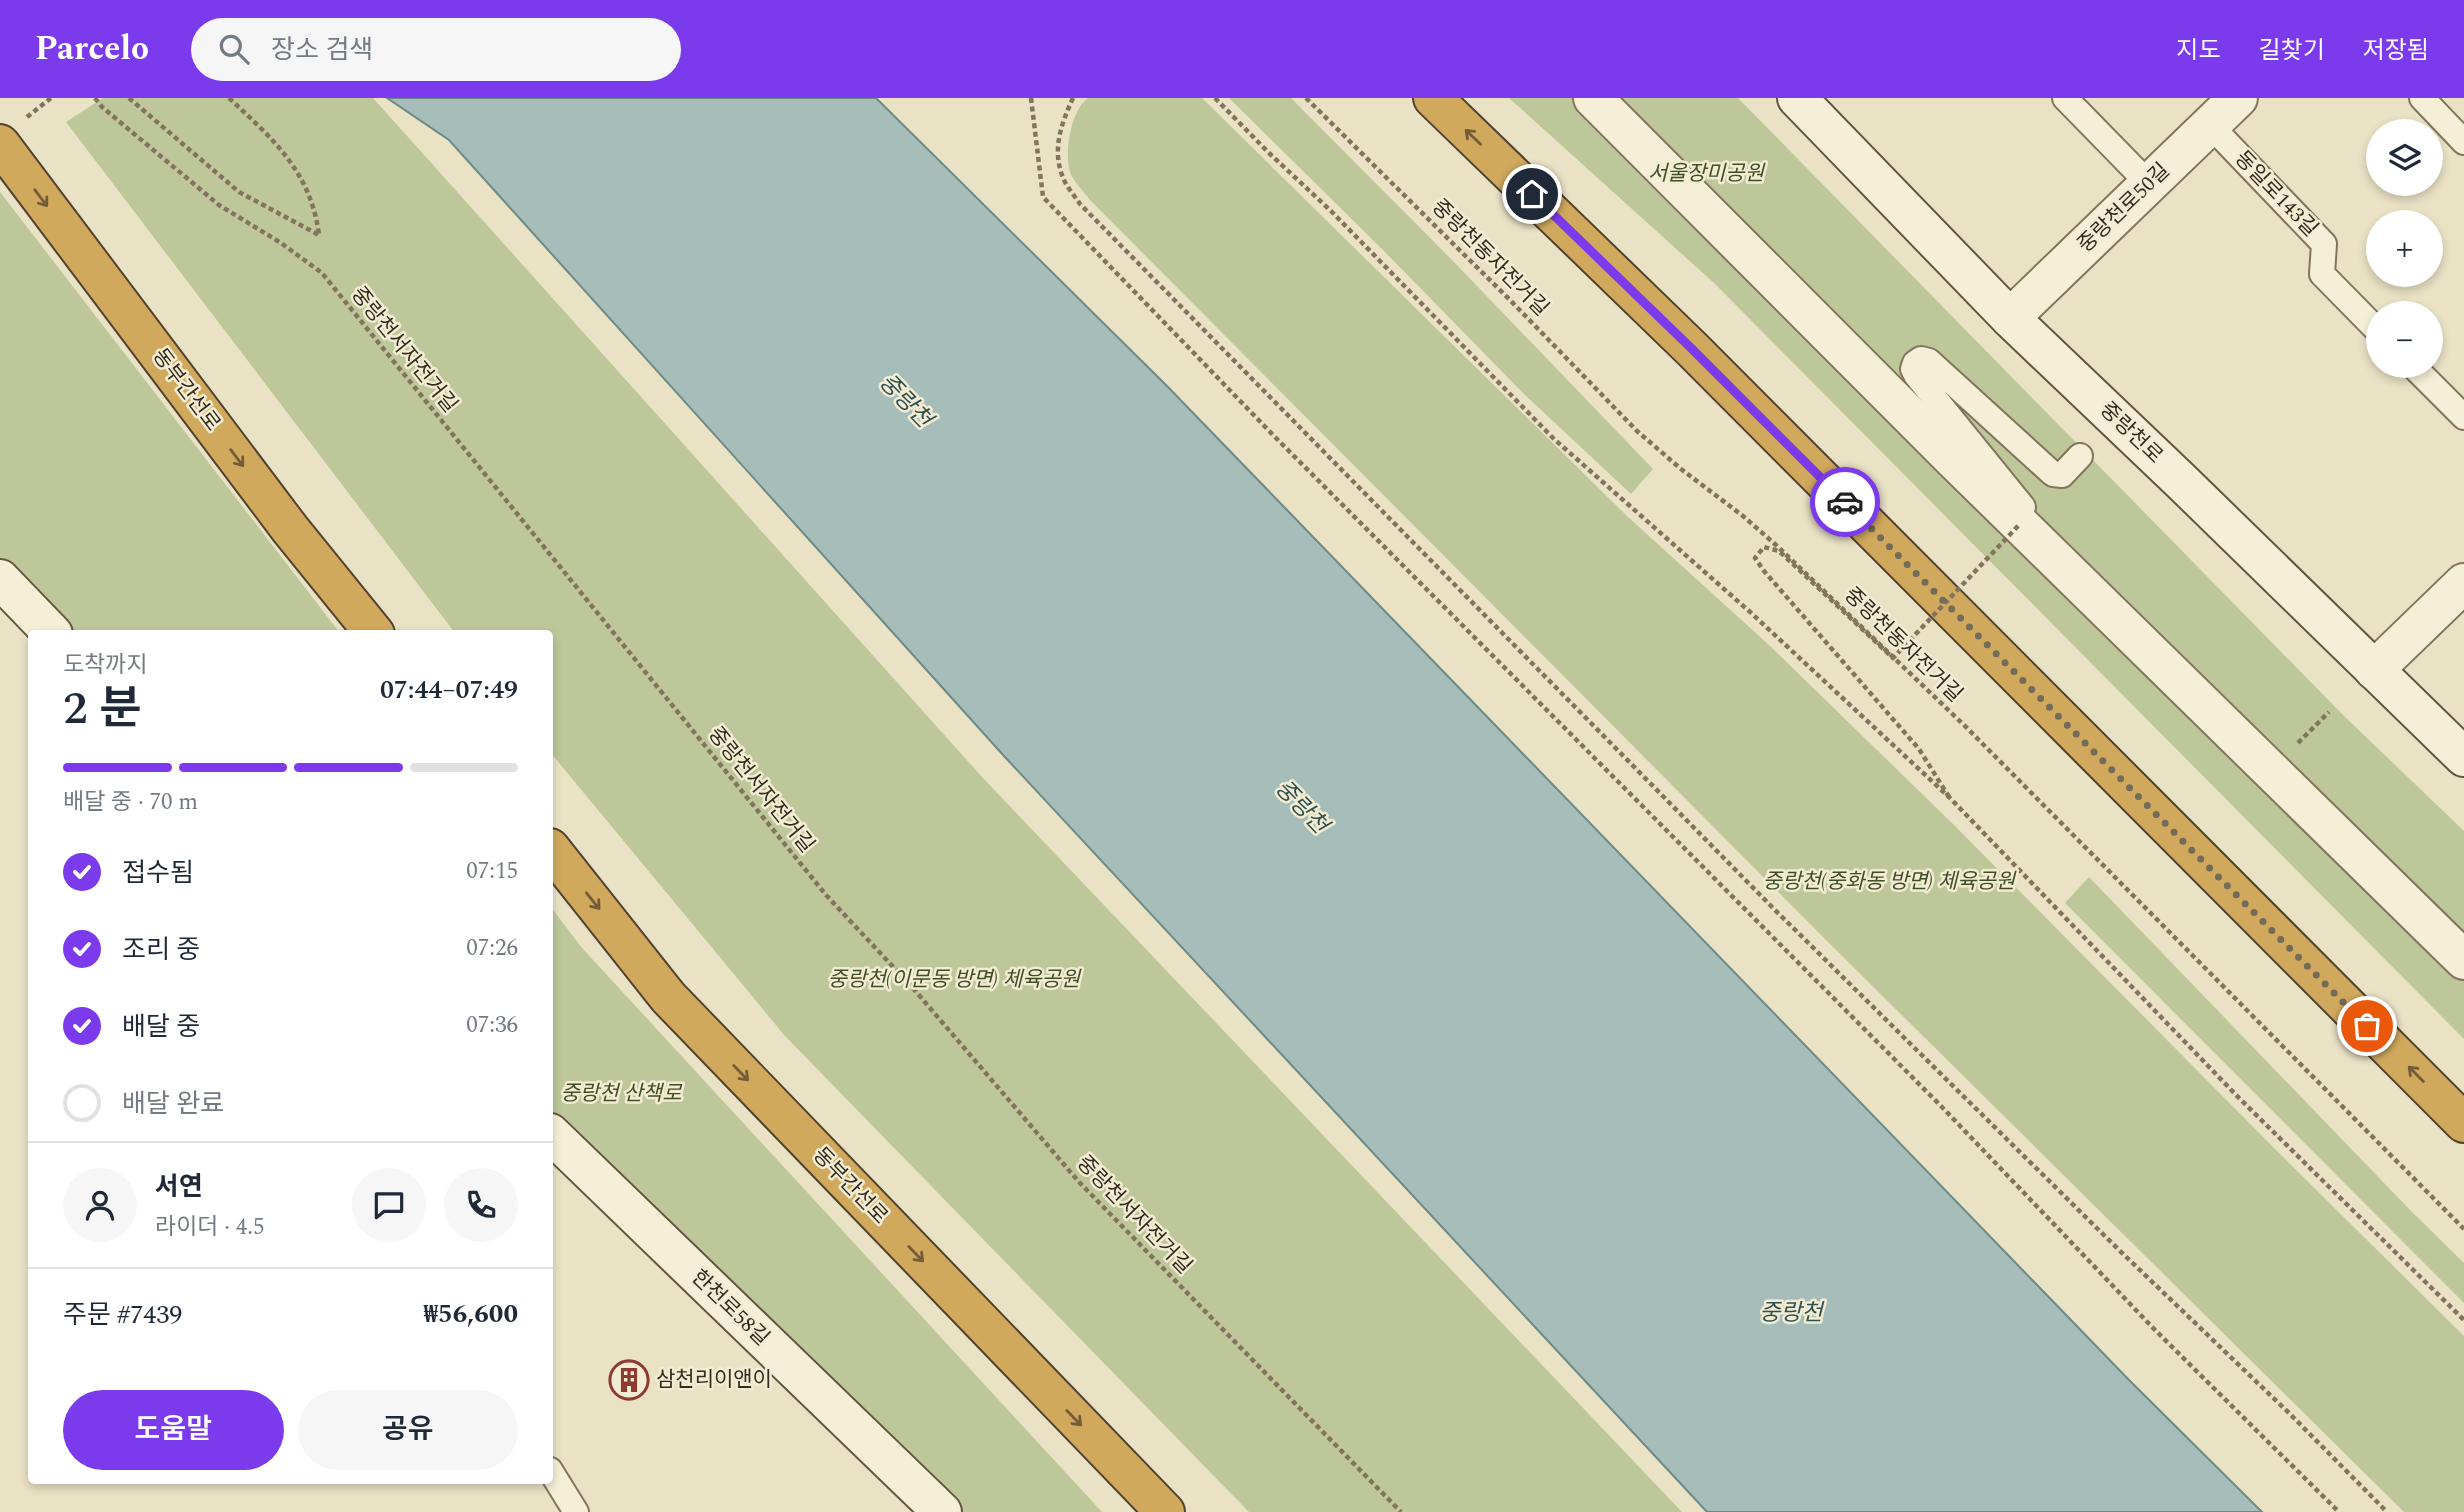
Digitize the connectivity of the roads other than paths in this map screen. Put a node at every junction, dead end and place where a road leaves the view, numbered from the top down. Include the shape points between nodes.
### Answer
1 (1433, 98) edge
2 (1593, 98) edge
3 (2065, 98) edge
4 (2238, 98) edge
5 (2422, 98) edge
6 (1803, 100) edge
7 (2210, 125) junction
8 (2464, 142) edge
9 (0, 144) edge
10 (2149, 184) junction
11 (2010, 318) junction
12 (2366, 319) edge
13 (2425, 378) edge
14 (2464, 417) edge
15 (2080, 456) dead end
16 (2019, 525) junction
17 (0, 579) edge
18 (2464, 583) edge
19 (49, 630) edge
20 (372, 630) edge
21 (2374, 670) junction
22 (2464, 757) edge
23 (553, 852) edge
24 (2464, 960) edge
25 (2464, 1123) edge
26 (553, 1136) edge
27 (553, 1475) edge
28 (576, 1512) edge
29 (942, 1512) edge
30 (1165, 1512) edge

25 -> 1 highway via 1691,348
2 - 16 street
3 - 10 lane
4 - 7 street, 중랑천로50길
5 - 8 lane
6 - 11 street, 중랑천로
7 - 10 street, 중랑천로50길
7 - 12 lane, 동일로143길 via 2324,244 2322,274
9 -> 20 highway, 동부간선로 via 290,529
10 - 11 street, 중랑천로50길
11 - 21 street, 중랑천로
13 - 14 lane
15 - 16 lane via 2062,475 2053,474 1929,360 1914,363 1916,374 2022,504 2024,517
16 - 24 street
17 - 19 street
18 - 21 street
21 - 22 street, 중랑천로
23 -> 30 highway, 동부간선로 via 668,997
26 - 29 street, 한천로58길
27 - 28 lane

